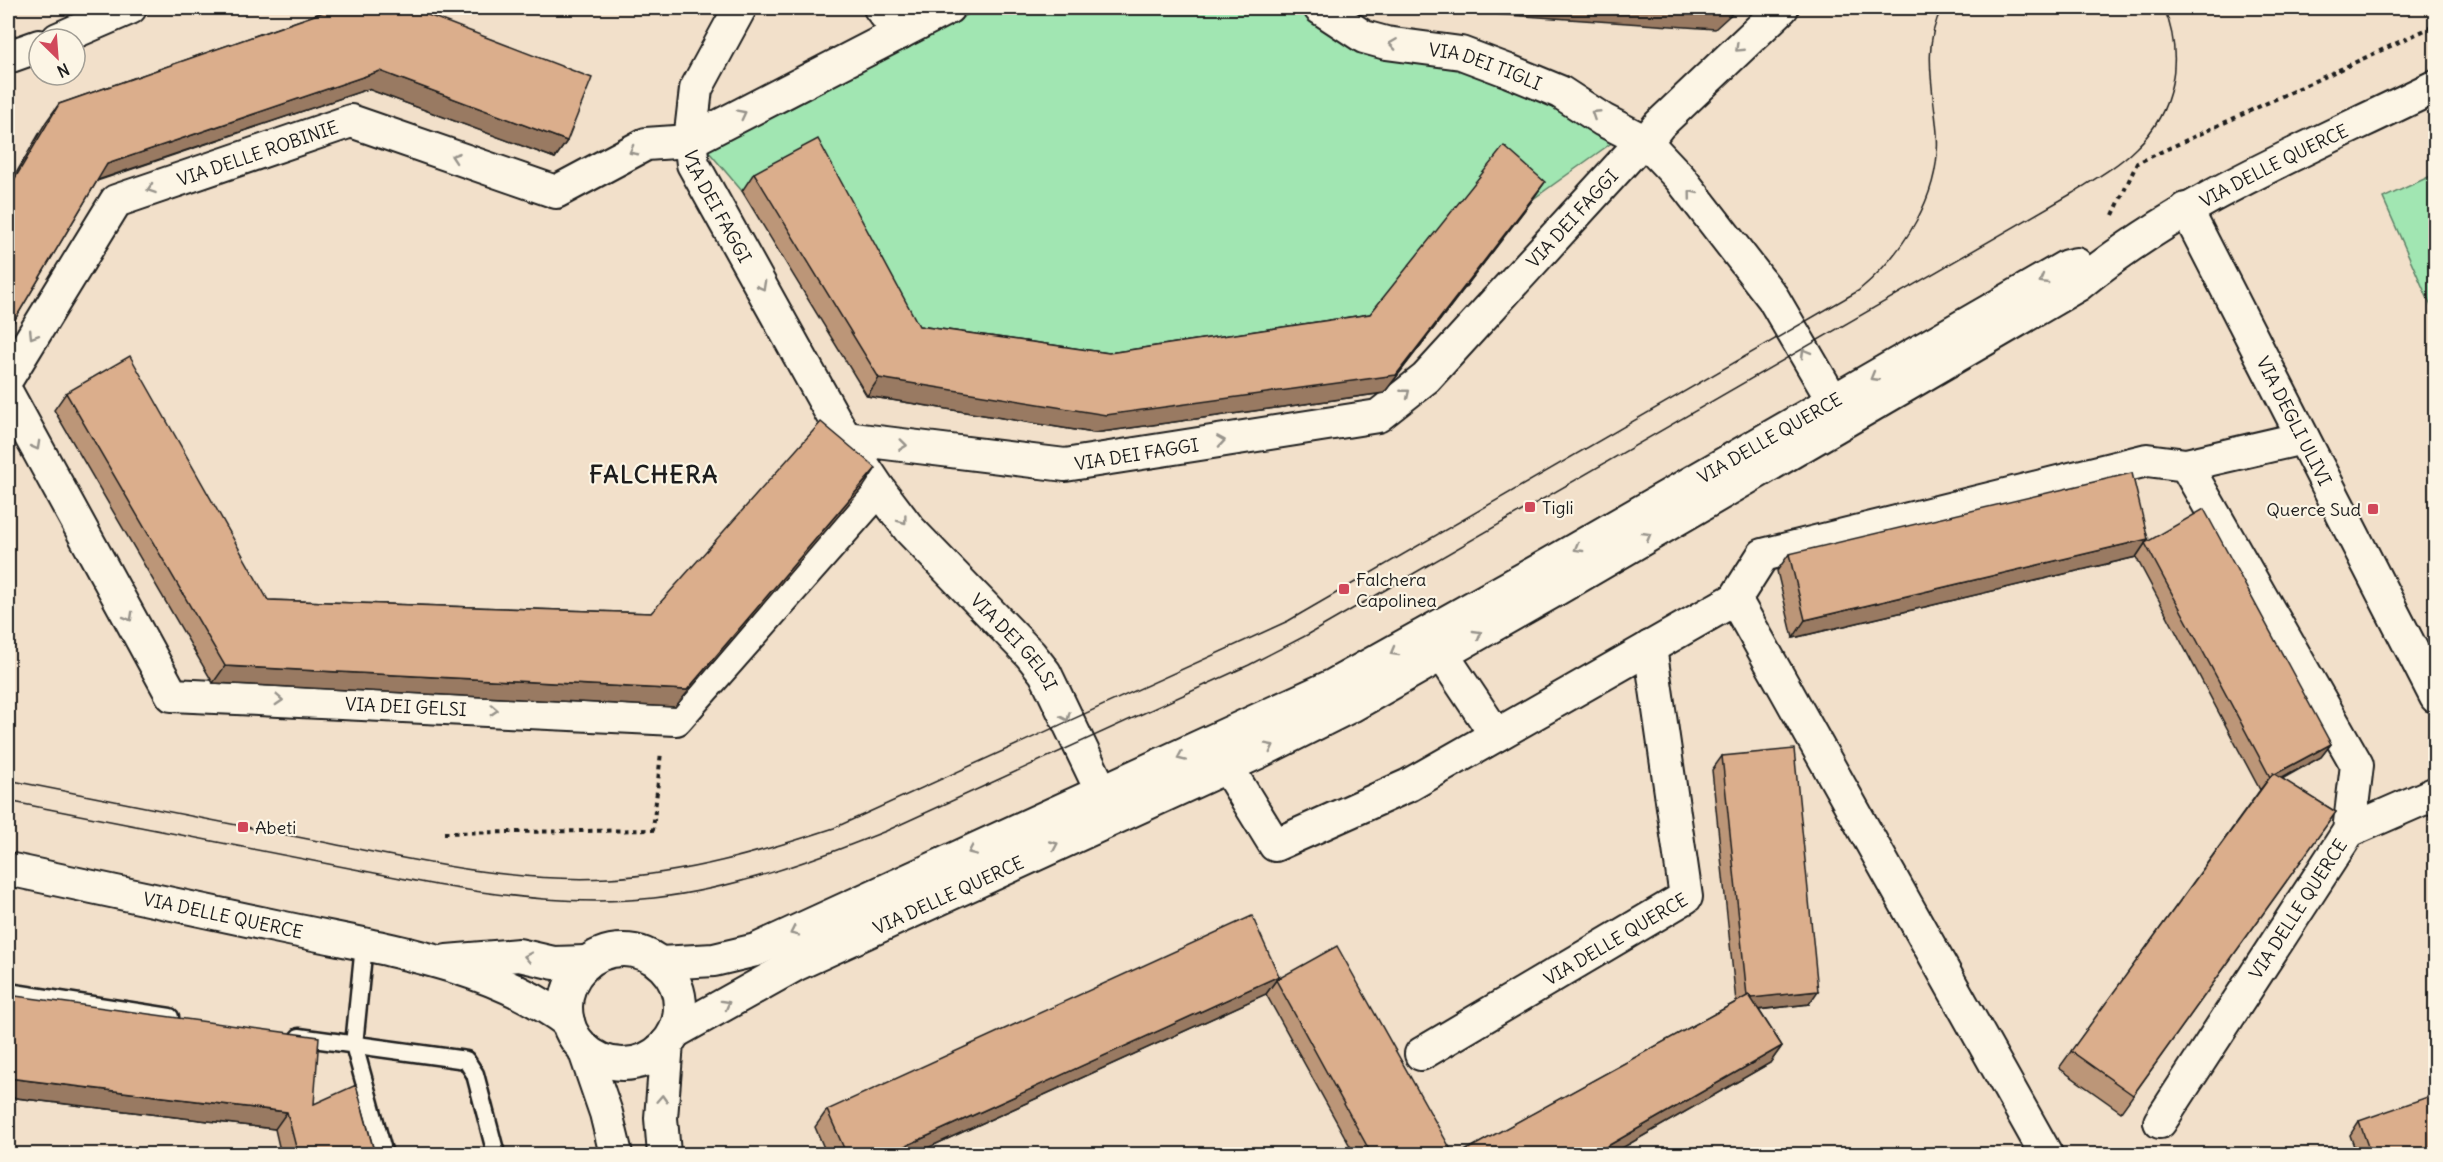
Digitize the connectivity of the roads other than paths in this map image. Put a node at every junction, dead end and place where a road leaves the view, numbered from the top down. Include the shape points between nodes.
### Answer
1 (130, 8) edge
2 (741, 8) edge
3 (880, 8) edge
4 (948, 8) edge
5 (1320, 8) edge
6 (1782, 8) edge
7 (86, 27) edge
8 (900, 33) junction
9 (27, 50) edge
10 (8, 57) edge
11 (2436, 86) edge
12 (690, 141) junction
13 (1646, 142) junction
14 (2186, 209) junction
15 (8, 377) edge
16 (8, 395) edge
17 (1839, 411) junction
18 (845, 438) junction
19 (2303, 438) junction
20 (2186, 465) junction
21 (879, 489) junction
22 (1735, 599) junction
23 (1435, 644) junction
24 (1650, 647) junction
25 (2436, 697) edge
26 (1496, 735) junction
27 (1220, 755) junction
28 (2436, 793) edge
29 (1108, 806) junction
30 (2349, 831) junction
31 (8, 869) edge
32 (364, 945) junction
33 (441, 962) junction
34 (586, 962) junction
35 (660, 963) junction
36 (8, 992) edge
37 (192, 1020) edge
38 (568, 1022) junction
39 (284, 1035) edge
40 (671, 1037) junction
41 (354, 1045) junction
42 (584, 1049) junction
43 (1421, 1054) dead end
44 (2160, 1122) dead end
45 (384, 1155) edge
46 (496, 1155) edge
47 (616, 1155) edge
48 (664, 1155) edge
49 (2046, 1155) edge

1 - 7 street
2 - 12 street, VIA DEI FAGGI via 696,89
3 - 8 street
4 - 8 street
13 -> 5 street, VIA DEI TIGLI via 1560,92 1509,70 1461,53 1364,37
6 -> 13 street
12 -> 8 street, VIA DEI FAGGI
9 - 10 street
11 - 14 street, VIA DELLE QUERCE
12 -> 15 street, VIA DELLE ROBINIE via 646,144 556,192 351,121 127,197 116,201
12 -> 18 street, VIA DEI FAGGI via 693,164
17 -> 13 street, VIA DEI TIGLI via 1773,298
18 -> 13 street, VIA DEI FAGGI via 1065,465 1378,416 1426,378 1638,146
14 - 17 street, VIA DELLE QUERCE via 2117,252 2078,285
14 - 19 street, VIA DEGLI ULIVI
16 -> 21 street, VIA DEI GELSI via 172,695 676,719
17 - 23 street, VIA DELLE QUERCE
18 - 21 street, VIA DEI GELSI
19 - 20 street
19 - 25 street, VIA DEGLI ULIVI
20 - 22 street via 2147,460 1763,555
20 - 30 street, VIA DELLE QUERCE via 2357,765
21 -> 29 street, VIA DEI GELSI via 910,530 1045,674
22 - 24 street
22 - 49 street
23 - 26 street
23 - 27 street, VIA DELLE QUERCE via 1350,706
24 - 26 street
24 - 43 street, VIA DELLE QUERCE via 1686,897
26 - 27 street via 1409,785 1275,845
27 - 29 street, VIA DELLE QUERCE
28 - 30 street
29 -> 35 street, VIA DELLE QUERCE via 756,950 714,960
40 -> 29 street, VIA DELLE QUERCE via 795,965
30 - 44 street, VIA DELLE QUERCE
31 - 32 street, VIA DELLE QUERCE
32 - 33 street, VIA DELLE QUERCE
32 - 41 lane
34 -> 33 street, VIA DELLE QUERCE via 554,963 519,955
33 - 38 street, VIA DELLE QUERCE via 548,1007
34 - 35 street via 622,949 641,952
34 - 38 street via 566,993
35 - 40 street via 679,993 680,1011
36 - 37 lane
38 - 42 street
39 - 41 lane
40 - 42 street via 652,1056 634,1063 616,1064
48 -> 40 street via 661,1118
41 - 45 lane
41 - 46 lane via 466,1060 475,1074
42 - 47 street

